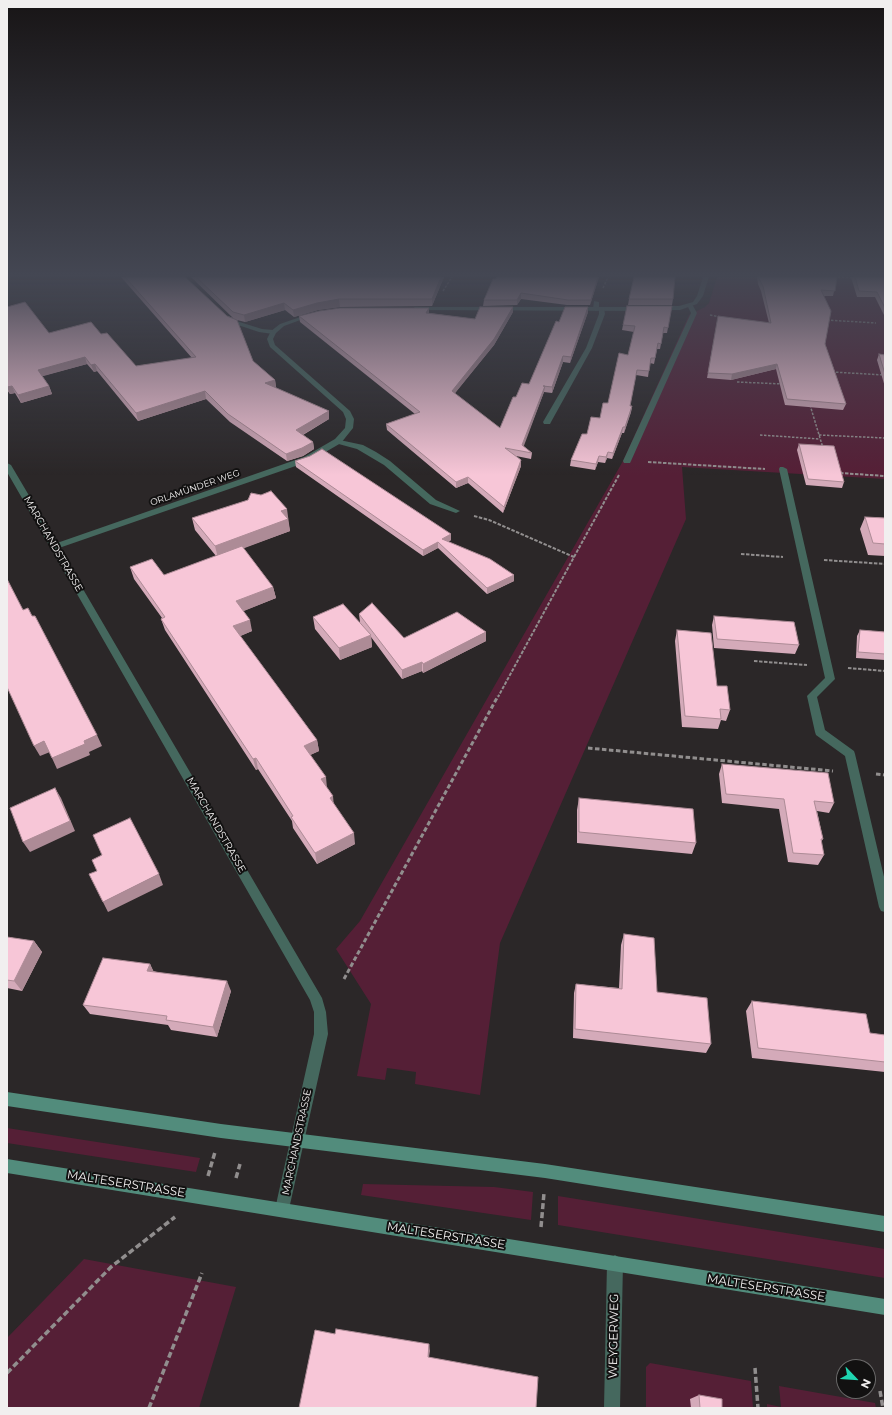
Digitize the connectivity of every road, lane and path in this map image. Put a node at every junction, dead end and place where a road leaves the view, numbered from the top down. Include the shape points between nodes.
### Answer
1 (271, 343) edge
2 (591, 343) edge
3 (680, 343) edge
4 (831, 372) edge
5 (885, 375) edge
6 (737, 382) dead end
7 (789, 385) edge
8 (808, 399) edge
9 (548, 422) dead end
10 (760, 435) dead end
11 (819, 435) junction
12 (885, 438) edge
13 (820, 439) junction
14 (338, 440) junction
15 (824, 452) edge
16 (627, 461) junction
17 (7, 465) edge
18 (783, 470) joint
19 (838, 473) edge
20 (885, 476) edge
21 (456, 511) joint
22 (54, 547) junction
23 (574, 557) junction
24 (588, 748) dead end
25 (854, 773) junction
26 (885, 775) edge
27 (885, 907) edge
28 (344, 980) dead end
29 (7, 1098) edge
30 (221, 1131) junction
31 (298, 1141) junction
32 (240, 1164) dead end
33 (7, 1166) edge
34 (236, 1178) dead end
35 (544, 1191) dead end
36 (202, 1196) junction
37 (282, 1209) junction
38 (885, 1224) edge
39 (542, 1227) dead end
40 (615, 1264) junction
41 (202, 1273) dead end
42 (885, 1307) edge
43 (756, 1368) dead end
44 (7, 1373) edge
45 (880, 1391) dead end
46 (149, 1408) edge
47 (612, 1408) edge
48 (758, 1408) edge
49 (883, 1408) edge

1 - 14 street, ORLAMÜNDER WEG via 346,411 350,419 349,428
2 - 9 street
3 - 16 street
4 - 5 path
6 - 7 path
8 - 11 path
10 - 13 path
11 - 12 path
11 - 13 path
13 - 15 path
14 - 21 street via 373,454 433,502
14 - 22 street, ORLAMÜNDER WEG via 300,461
16 - 18 path
16 - 23 path
17 - 22 street, MARCHANDSTRASSE
18 - 25 street via 830,679 812,696 820,732 850,754
19 - 20 path
21 - 23 path via 489,520
22 - 31 street, MARCHANDSTRASSE via 316,998 320,1012 321,1034
23 - 28 path
24 - 25 path
25 - 26 path
25 - 27 street
29 - 30 main road
30 - 31 main road
30 - 36 path
31 - 37 street, MARCHANDSTRASSE
31 - 38 main road via 545,1171
32 - 34 path
33 - 36 main road, MALTESERSTRASSE
35 - 39 path
36 - 37 main road, MALTESERSTRASSE
36 - 44 path via 111,1267
37 - 40 main road, MALTESERSTRASSE
40 - 42 main road, MALTESERSTRASSE
40 - 47 street, WEYGERWEG
41 - 46 path
43 - 48 path
45 - 49 path

